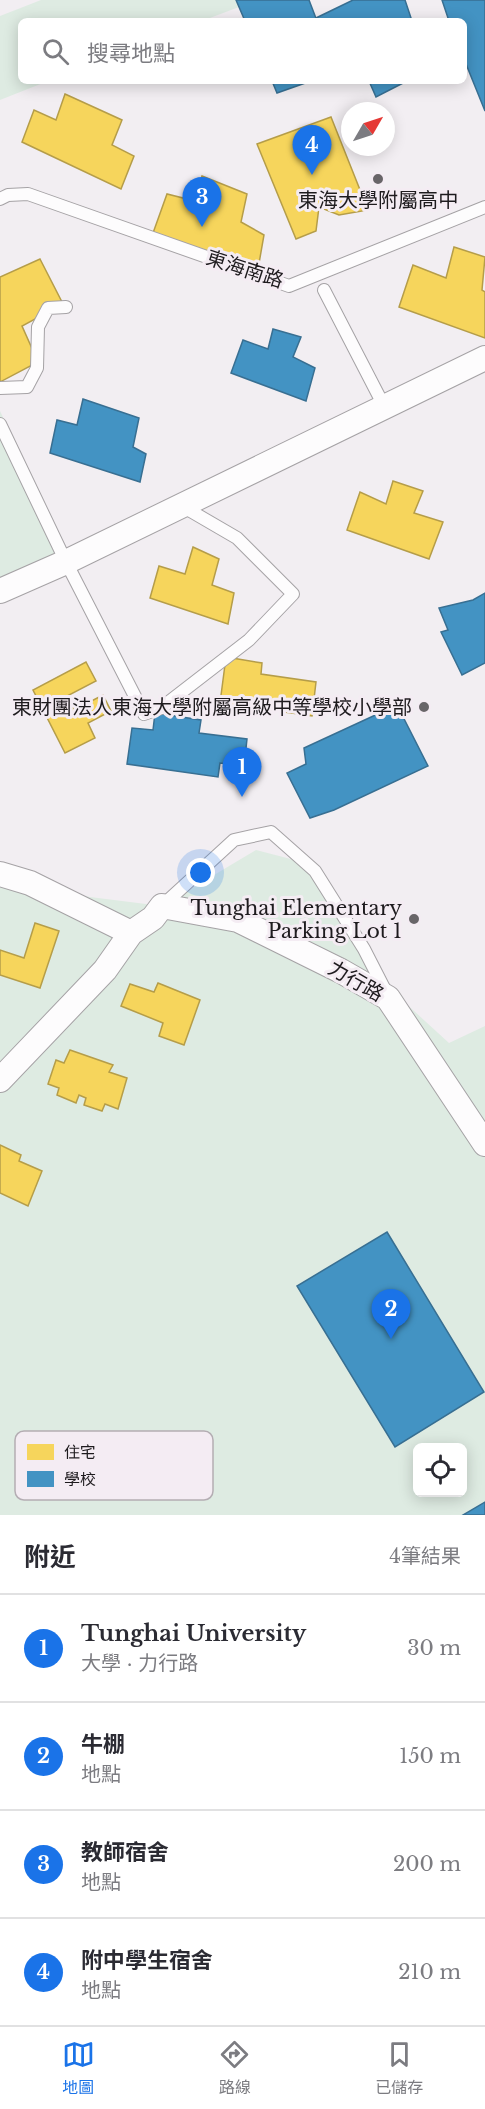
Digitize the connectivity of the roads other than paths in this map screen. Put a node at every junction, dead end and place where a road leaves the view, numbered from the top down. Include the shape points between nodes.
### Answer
1 (0, 199) edge
2 (485, 207) edge
3 (324, 290) dead end
4 (66, 307) dead end
5 (485, 358) edge
6 (0, 388) edge
7 (384, 406) junction
8 (0, 424) edge
9 (182, 506) junction
10 (66, 562) junction
11 (0, 591) edge
12 (0, 874) edge
13 (162, 906) junction
14 (131, 933) junction
15 (388, 998) junction
16 (0, 1080) edge
17 (485, 1144) edge

1 - 2 lane, 東海南路 via 28,194 290,286
3 - 7 lane
4 - 6 lane via 48,308 38,327 37,368 27,387
5 - 7 street
7 - 9 street
8 - 10 lane
9 - 10 street
9 - 10 lane via 237,538 293,594 249,640 161,708 144,714
10 - 11 street
12 - 14 street via 30,883
13 - 14 street via 153,918
13 - 15 street, 力行路 via 238,920
13 - 15 lane via 234,840 271,832 315,871 364,949
14 - 16 street via 105,970
15 - 17 street, 力行路

